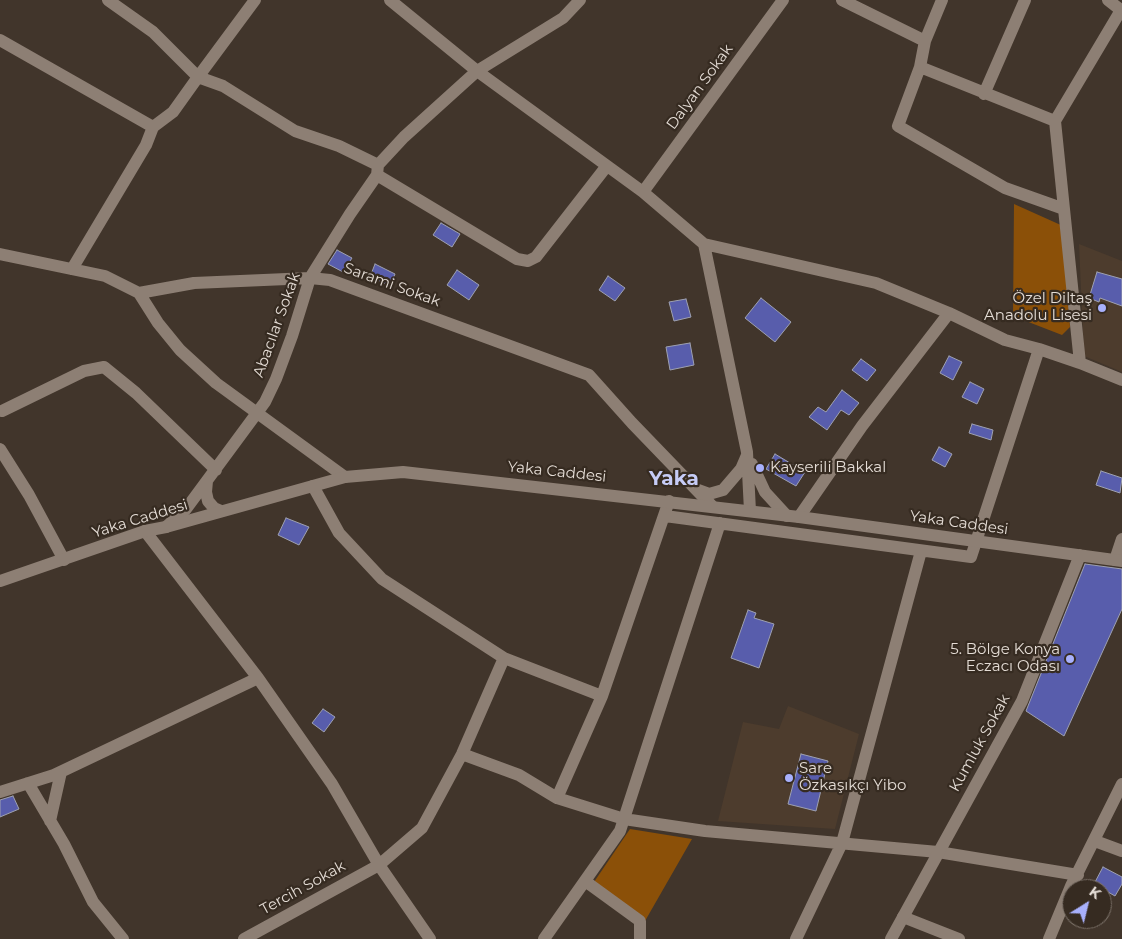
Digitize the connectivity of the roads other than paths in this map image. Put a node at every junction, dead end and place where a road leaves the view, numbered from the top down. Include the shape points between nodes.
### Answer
1 (108, 0) edge
2 (255, 0) edge
3 (390, 0) edge
4 (580, 0) edge
5 (783, 0) edge
6 (842, 0) edge
7 (942, 0) edge
8 (1025, 0) edge
9 (1108, 0) edge
10 (1121, 10) edge
11 (0, 40) edge
12 (925, 41) junction
13 (920, 67) junction
14 (477, 71) junction
15 (198, 77) junction
16 (984, 94) junction
17 (1055, 121) junction
18 (153, 127) junction
19 (606, 167) junction
20 (378, 170) junction
21 (643, 192) junction
22 (1064, 209) junction
23 (704, 244) junction
24 (0, 254) edge
25 (72, 269) junction
26 (310, 278) junction
27 (139, 293) junction
28 (949, 313) junction
29 (1039, 349) junction
30 (1080, 364) junction
31 (1122, 380) edge
32 (0, 411) edge
33 (256, 413) junction
34 (0, 449) edge
35 (747, 452) junction
36 (216, 470) junction
37 (345, 477) junction
38 (207, 481) junction
39 (313, 486) junction
40 (694, 488) junction
41 (669, 501) junction
42 (713, 506) junction
43 (220, 511) junction
44 (750, 511) junction
45 (665, 516) junction
46 (793, 516) junction
47 (720, 523) junction
48 (166, 527) junction
49 (145, 531) junction
50 (1122, 538) edge
51 (976, 542) junction
52 (921, 551) junction
53 (1080, 555) junction
54 (64, 560) junction
55 (1118, 561) edge
56 (0, 581) edge
57 (504, 658) junction
58 (258, 678) junction
59 (602, 696) junction
60 (462, 754) junction
61 (61, 772) junction
62 (28, 783) junction
63 (1121, 787) edge
64 (0, 792) edge
65 (557, 798) junction
66 (624, 819) junction
67 (50, 821) junction
68 (1095, 841) junction
69 (842, 842) junction
70 (1122, 851) edge
71 (938, 852) junction
72 (379, 865) junction
73 (1078, 875) junction
74 (585, 881) junction
75 (903, 917) junction
76 (122, 939) edge
77 (244, 939) edge
78 (429, 939) edge
79 (544, 939) edge
80 (640, 939) edge
81 (796, 939) edge
82 (891, 939) edge
83 (959, 939) edge
84 (1049, 939) edge

1 - 15 street via 153,32
2 - 15 street
3 - 14 street
4 - 14 street, Abacılar Sokak via 563,18
5 - 21 street, Dalyan Sokak
6 - 12 street
7 - 12 street
8 - 16 street
9 - 10 street
10 - 17 street
11 - 18 street
12 - 13 street
13 - 16 street
13 - 22 street via 898,126 1005,188
14 - 19 street
14 - 20 street, Abacılar Sokak via 404,137
15 - 18 street via 173,112
15 - 20 street via 223,86 295,131 339,146
16 - 17 street
17 - 22 street
18 - 25 street via 146,145
19 - 20 street via 536,257 528,261 517,259
19 - 21 street
20 - 26 street, Abacılar Sokak
21 - 23 street
22 - 30 street
23 - 28 street via 876,284
23 - 35 street
24 - 25 street
25 - 27 street via 105,276
26 - 27 street, Sarami Sokak via 194,283
26 - 33 street, Abacılar Sokak via 276,379
26 - 40 street, Sarami Sokak via 330,280 589,375
27 - 33 street via 180,350 216,384
28 - 29 street via 1005,340
28 - 46 street
29 - 30 street
29 - 51 street
30 - 31 street
32 - 36 street via 84,371 104,367 136,393
33 - 36 street, Abacılar Sokak
33 - 37 street
34 - 54 street
35 - 40 street via 741,469 723,490 709,494
35 - 44 street
35 - 46 street via 765,492
36 - 38 street, Abacılar Sokak
37 - 39 street, Yaka Caddesi
37 - 41 street, Yaka Caddesi via 403,472
38 - 43 street via 208,501
38 - 48 street, Abacılar Sokak via 186,509
39 - 43 street, Yaka Caddesi
39 - 57 street via 339,533 382,580
40 - 42 street, Sarami Sokak
41 - 42 street, Yaka Caddesi
41 - 45 street
42 - 44 street, Yaka Caddesi
43 - 48 street, Yaka Caddesi
44 - 46 street, Yaka Caddesi
45 - 47 street
45 - 59 street
46 - 51 street, Yaka Caddesi
47 - 52 street
47 - 66 street
48 - 49 street, Yaka Caddesi
49 - 54 street, Yaka Caddesi
49 - 58 street
50 - 55 street
51 - 52 street via 971,557
51 - 53 street, Yaka Caddesi
52 - 69 street
53 - 55 street, Yaka Caddesi
53 - 71 street, Kumluk Sokak via 1022,701
54 - 56 street, Yaka Caddesi
57 - 59 street
57 - 60 street, Tercih Sokak
58 - 61 street
58 - 72 street via 332,784
59 - 65 street
60 - 65 street via 519,775
60 - 72 street, Tercih Sokak via 422,828
61 - 62 street
61 - 67 street
62 - 64 street
62 - 67 street
63 - 68 street
65 - 66 street
66 - 69 street via 705,831
66 - 74 street via 620,831
67 - 76 street via 93,902
68 - 70 street
68 - 73 street
69 - 71 street
69 - 81 street
71 - 73 street
71 - 75 street, Kumluk Sokak
72 - 77 street, Tercih Sokak
72 - 78 street
73 - 84 street
74 - 79 street
74 - 80 street via 640,921
75 - 82 street, Kumluk Sokak
75 - 83 street

